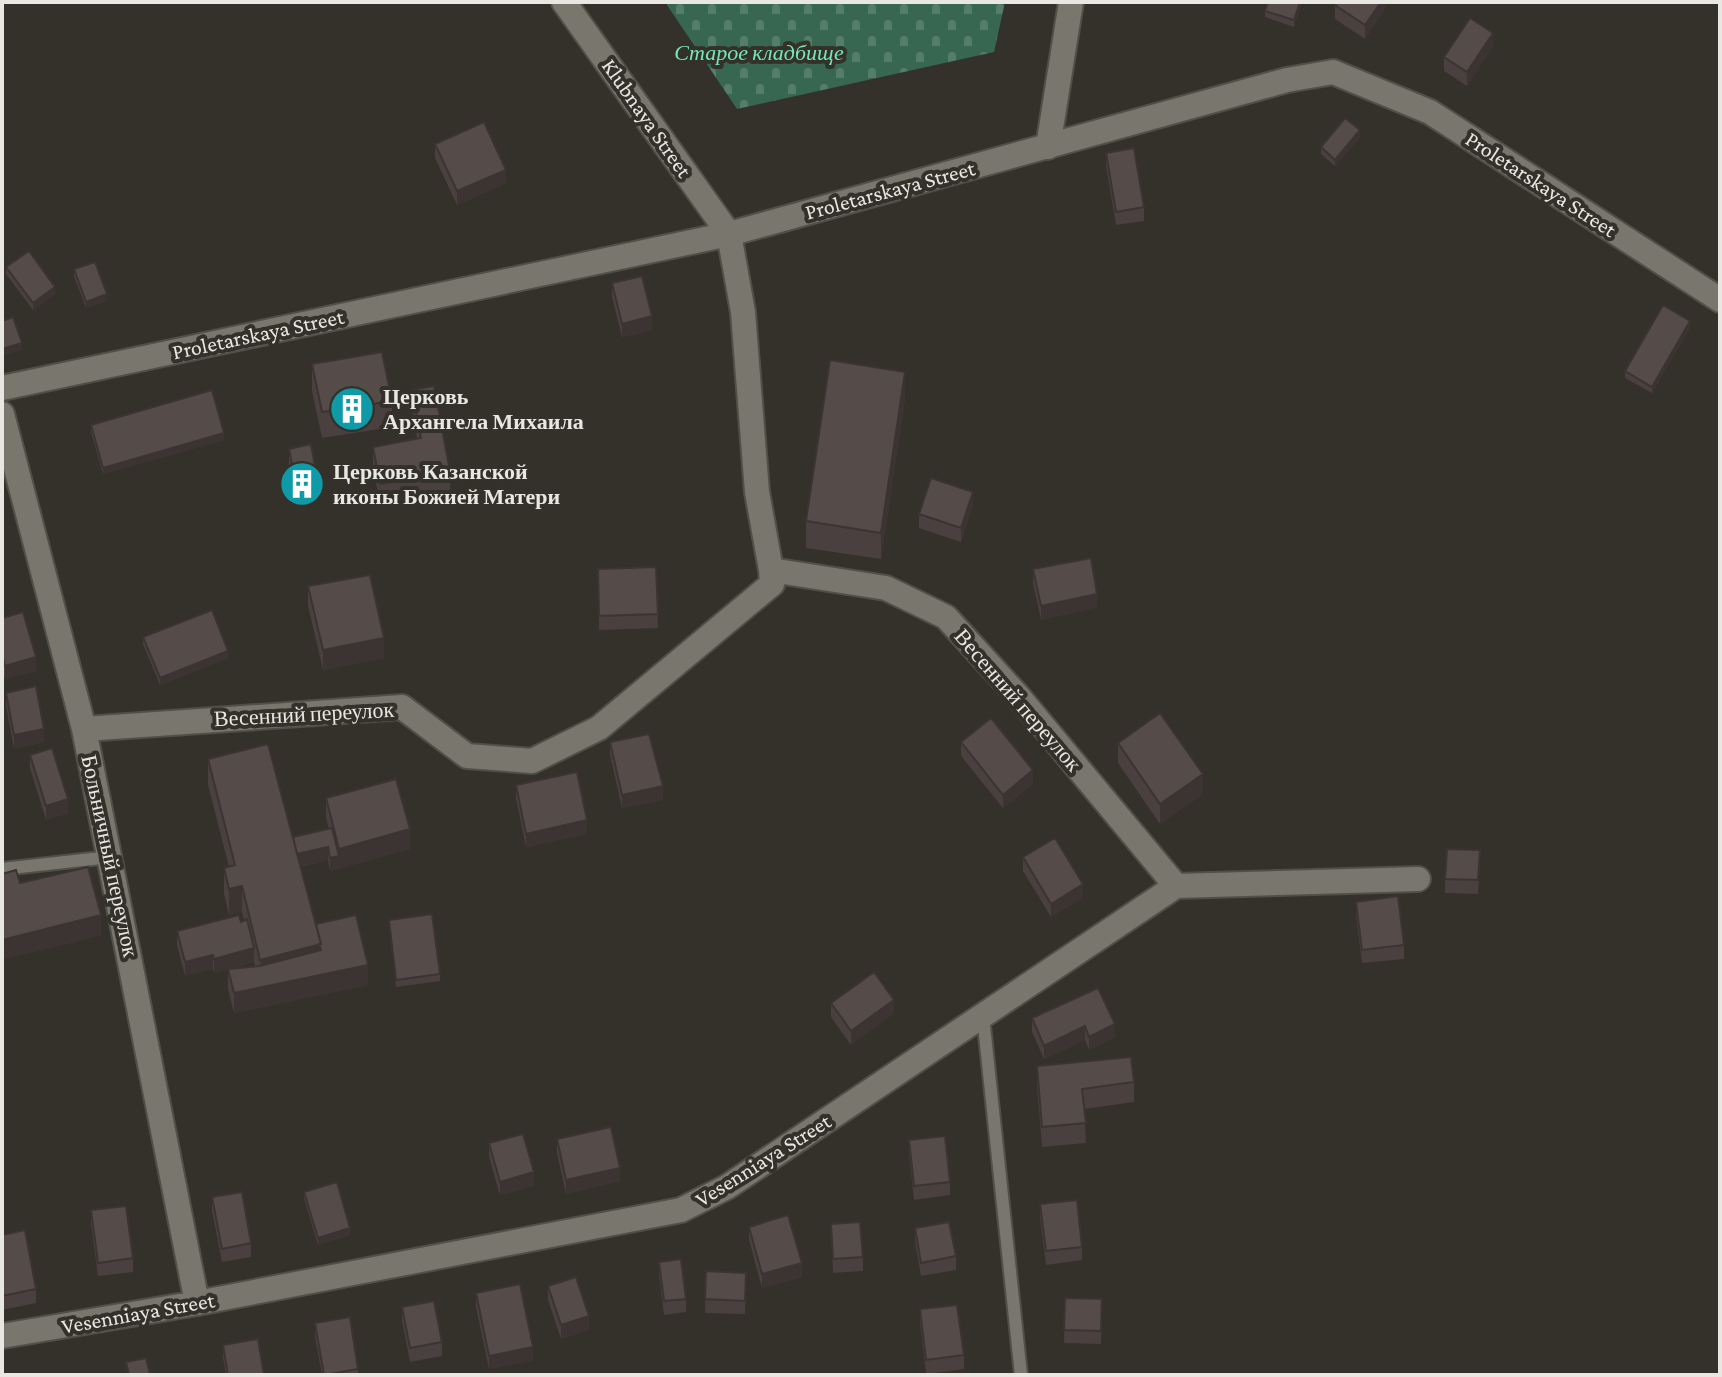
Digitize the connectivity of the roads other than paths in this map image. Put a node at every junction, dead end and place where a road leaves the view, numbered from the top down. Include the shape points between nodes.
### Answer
1 (564, 2) edge
2 (1071, 2) edge
3 (1048, 147) junction
4 (729, 234) junction
5 (1720, 300) edge
6 (2, 388) edge
7 (2, 414) edge
8 (771, 570) junction
9 (84, 729) junction
10 (110, 857) junction
11 (2, 869) edge
12 (1418, 879) dead end
13 (1176, 886) junction
14 (983, 1016) junction
15 (197, 1303) junction
16 (2, 1336) edge
17 (1021, 1375) edge

1 - 4 street, Klubnaya Street
2 - 3 street
3 - 4 street, Proletarskaya Street
3 - 5 street, Proletarskaya Street via 1333,72 1430,112
4 - 6 street, Proletarskaya Street
4 - 8 street via 743,312 757,492
7 - 9 street, Больничный переулок
8 - 9 street, Весенний переулок via 772,584 665,676 599,728 532,761 467,756 402,707
8 - 13 street, Весенний переулок via 886,588 946,617
9 - 10 street, Больничный переулок
10 - 11 lane
10 - 15 street, Больничный переулок
12 - 13 street
13 - 14 street, Vesenniaya Street
14 - 15 street, Vesenniaya Street via 727,1187 681,1210
14 - 17 lane
15 - 16 street, Vesenniaya Street

